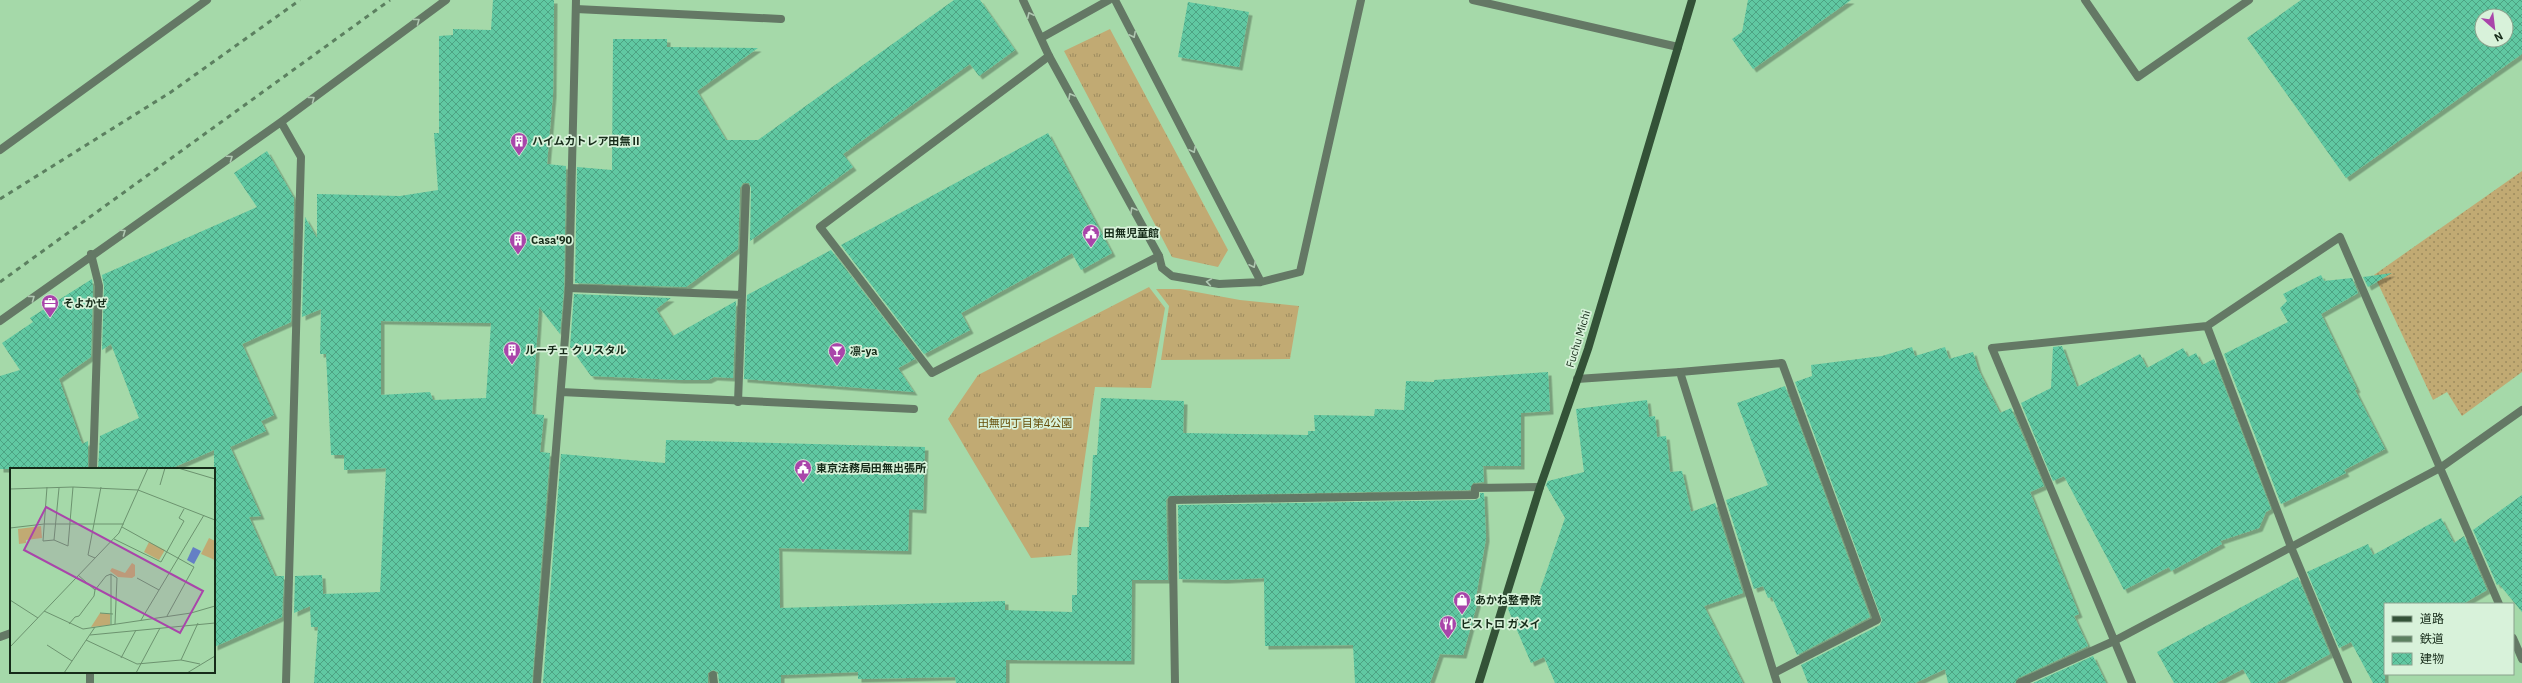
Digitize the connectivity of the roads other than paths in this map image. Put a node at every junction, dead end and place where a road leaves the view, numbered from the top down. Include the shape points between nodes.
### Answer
1 (206, 0) edge
2 (446, 0) edge
3 (576, 0) edge
4 (1023, 0) edge
5 (1109, 0) edge
6 (1115, 0) edge
7 (1361, 0) edge
8 (1473, 0) edge
9 (1692, 0) edge
10 (2085, 0) edge
11 (2249, 0) edge
12 (576, 9) junction
13 (781, 19) dead end
14 (1041, 38) junction
15 (1678, 47) junction
16 (1049, 56) junction
17 (281, 122) junction
18 (0, 150) edge
19 (746, 188) dead end
20 (91, 254) junction
21 (1159, 256) junction
22 (1261, 282) junction
23 (569, 288) junction
24 (742, 295) junction
25 (0, 321) edge
26 (2207, 326) junction
27 (1680, 372) junction
28 (1577, 379) junction
29 (561, 392) junction
30 (738, 402) junction
31 (914, 409) dead end
32 (2522, 410) edge
33 (93, 468) edge
34 (2440, 468) junction
35 (1540, 488) junction
36 (2291, 547) junction
37 (2499, 603) edge
38 (10, 633) edge
39 (0, 637) edge
40 (2514, 640) edge
41 (2114, 641) junction
42 (2522, 659) edge
43 (1776, 672) junction
44 (286, 683) edge
45 (537, 683) edge
46 (1175, 683) edge
47 (1479, 683) edge
48 (1777, 683) edge
49 (2020, 683) edge
50 (2132, 683) edge
51 (2348, 683) edge

1 - 18 street
17 -> 2 street
3 - 12 street
14 -> 4 street
5 - 14 street
6 -> 22 street
7 - 22 street via 1300,272
8 - 15 street
9 - 15 street, Fuchu Michi
10 - 11 street via 2138,77
12 - 13 street
12 - 23 street
14 - 16 street
15 - 28 street, Fuchu Michi
21 -> 16 street
16 - 21 street via 820,227 932,373
20 -> 17 street
17 - 44 street via 301,157
19 - 24 street
25 -> 20 street
20 - 33 street via 99,286
22 -> 21 street via 1219,284 1172,276 1162,268
23 - 24 street
23 - 29 street
24 - 30 street
26 - 34 street via 2340,237
26 - 36 street
26 - 41 street via 1992,348
27 - 28 street
27 - 43 street
27 - 43 street via 1782,363 1877,620
28 - 35 street, Fuchu Michi
29 - 30 street
29 - 45 street
30 - 31 street
32 - 34 street
34 - 36 street
34 - 37 street
35 - 46 street via 1475,488 1475,495 1172,500
35 - 47 street, Fuchu Michi
36 - 41 street
36 - 51 street
38 - 39 street
40 - 42 street
41 - 49 street
41 - 50 street
43 - 48 street

